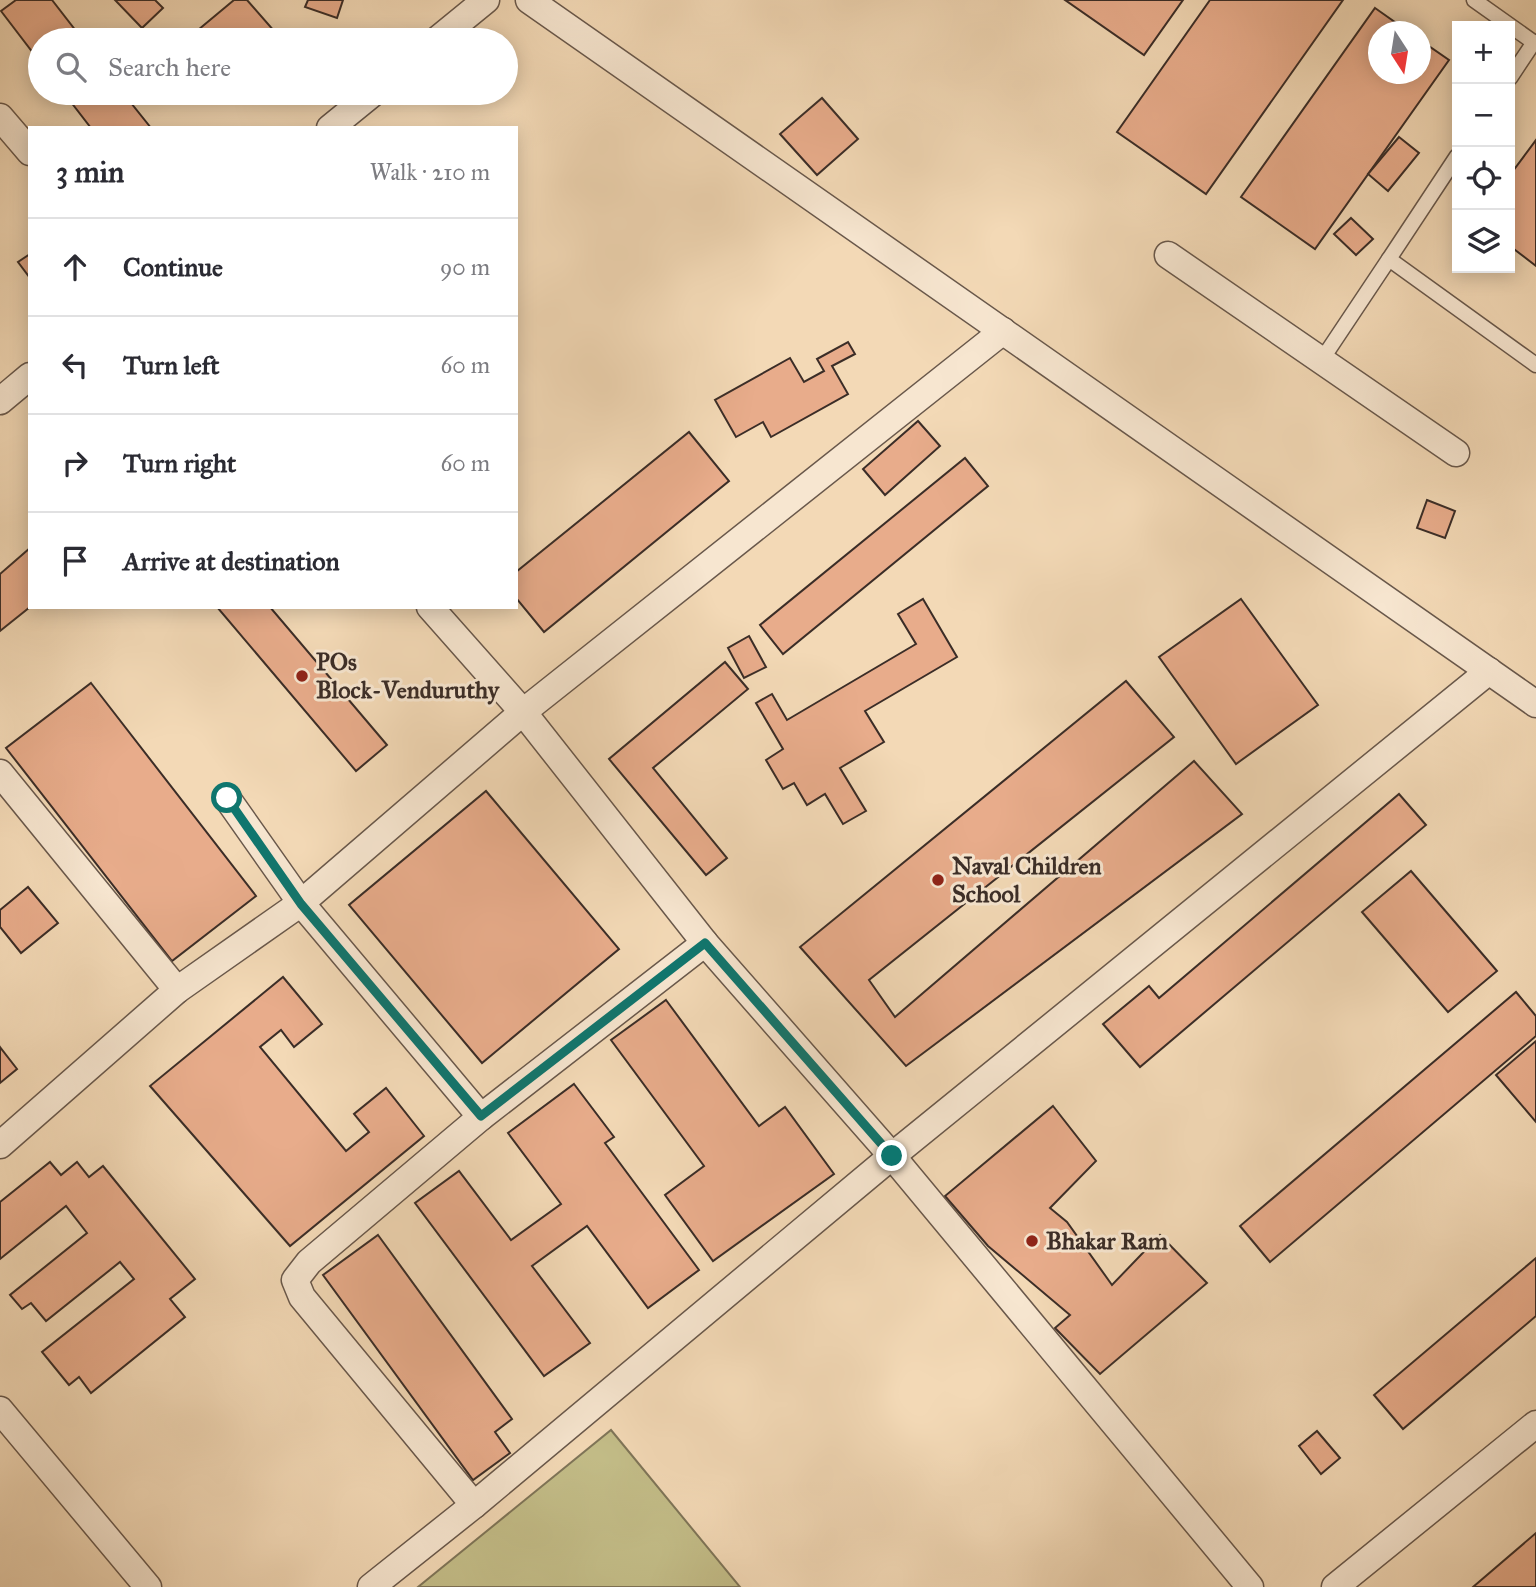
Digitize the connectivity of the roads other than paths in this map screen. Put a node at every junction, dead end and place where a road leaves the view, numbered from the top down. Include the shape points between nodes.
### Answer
1 (486, 0) edge
2 (529, 0) edge
3 (1474, 0) edge
4 (452, 28) edge
5 (1535, 43) edge
6 (1515, 71) edge
7 (358, 105) edge
8 (0, 117) edge
9 (332, 126) edge
10 (28, 150) edge
11 (1452, 164) edge
12 (1168, 255) dead end
13 (1389, 259) junction
14 (1003, 331) junction
15 (1321, 361) junction
16 (1536, 365) edge
17 (28, 378) edge
18 (0, 401) edge
19 (1456, 453) dead end
20 (432, 609) edge
21 (1489, 671) junction
22 (1536, 704) edge
23 (523, 712) junction
24 (0, 773) edge
25 (227, 798) dead end
26 (301, 904) junction
27 (705, 943) junction
28 (177, 989) junction
29 (481, 1116) junction
30 (0, 1145) edge
31 (892, 1156) junction
32 (0, 1410) edge
33 (1536, 1424) edge
34 (474, 1505) junction
35 (148, 1587) edge
36 (371, 1587) edge
37 (1250, 1587) edge
38 (1335, 1587) edge

1 - 4 street
2 - 14 street
3 - 5 lane
5 - 6 lane
7 - 9 street
8 - 10 street
11 - 13 lane
12 - 15 street
13 - 15 lane
13 - 16 lane
14 - 21 street
14 - 23 street
15 - 19 street
17 - 18 street
20 - 23 street
21 - 22 street
21 - 31 street
23 - 26 street
23 - 27 street
24 - 28 street
25 - 26 street
26 - 28 street
26 - 29 street
27 - 29 street
27 - 31 street
28 - 30 street
29 - 34 street via 309,1262 295,1279 302,1297
31 - 34 street
31 - 37 street
32 - 35 street
33 - 38 street
34 - 36 street

